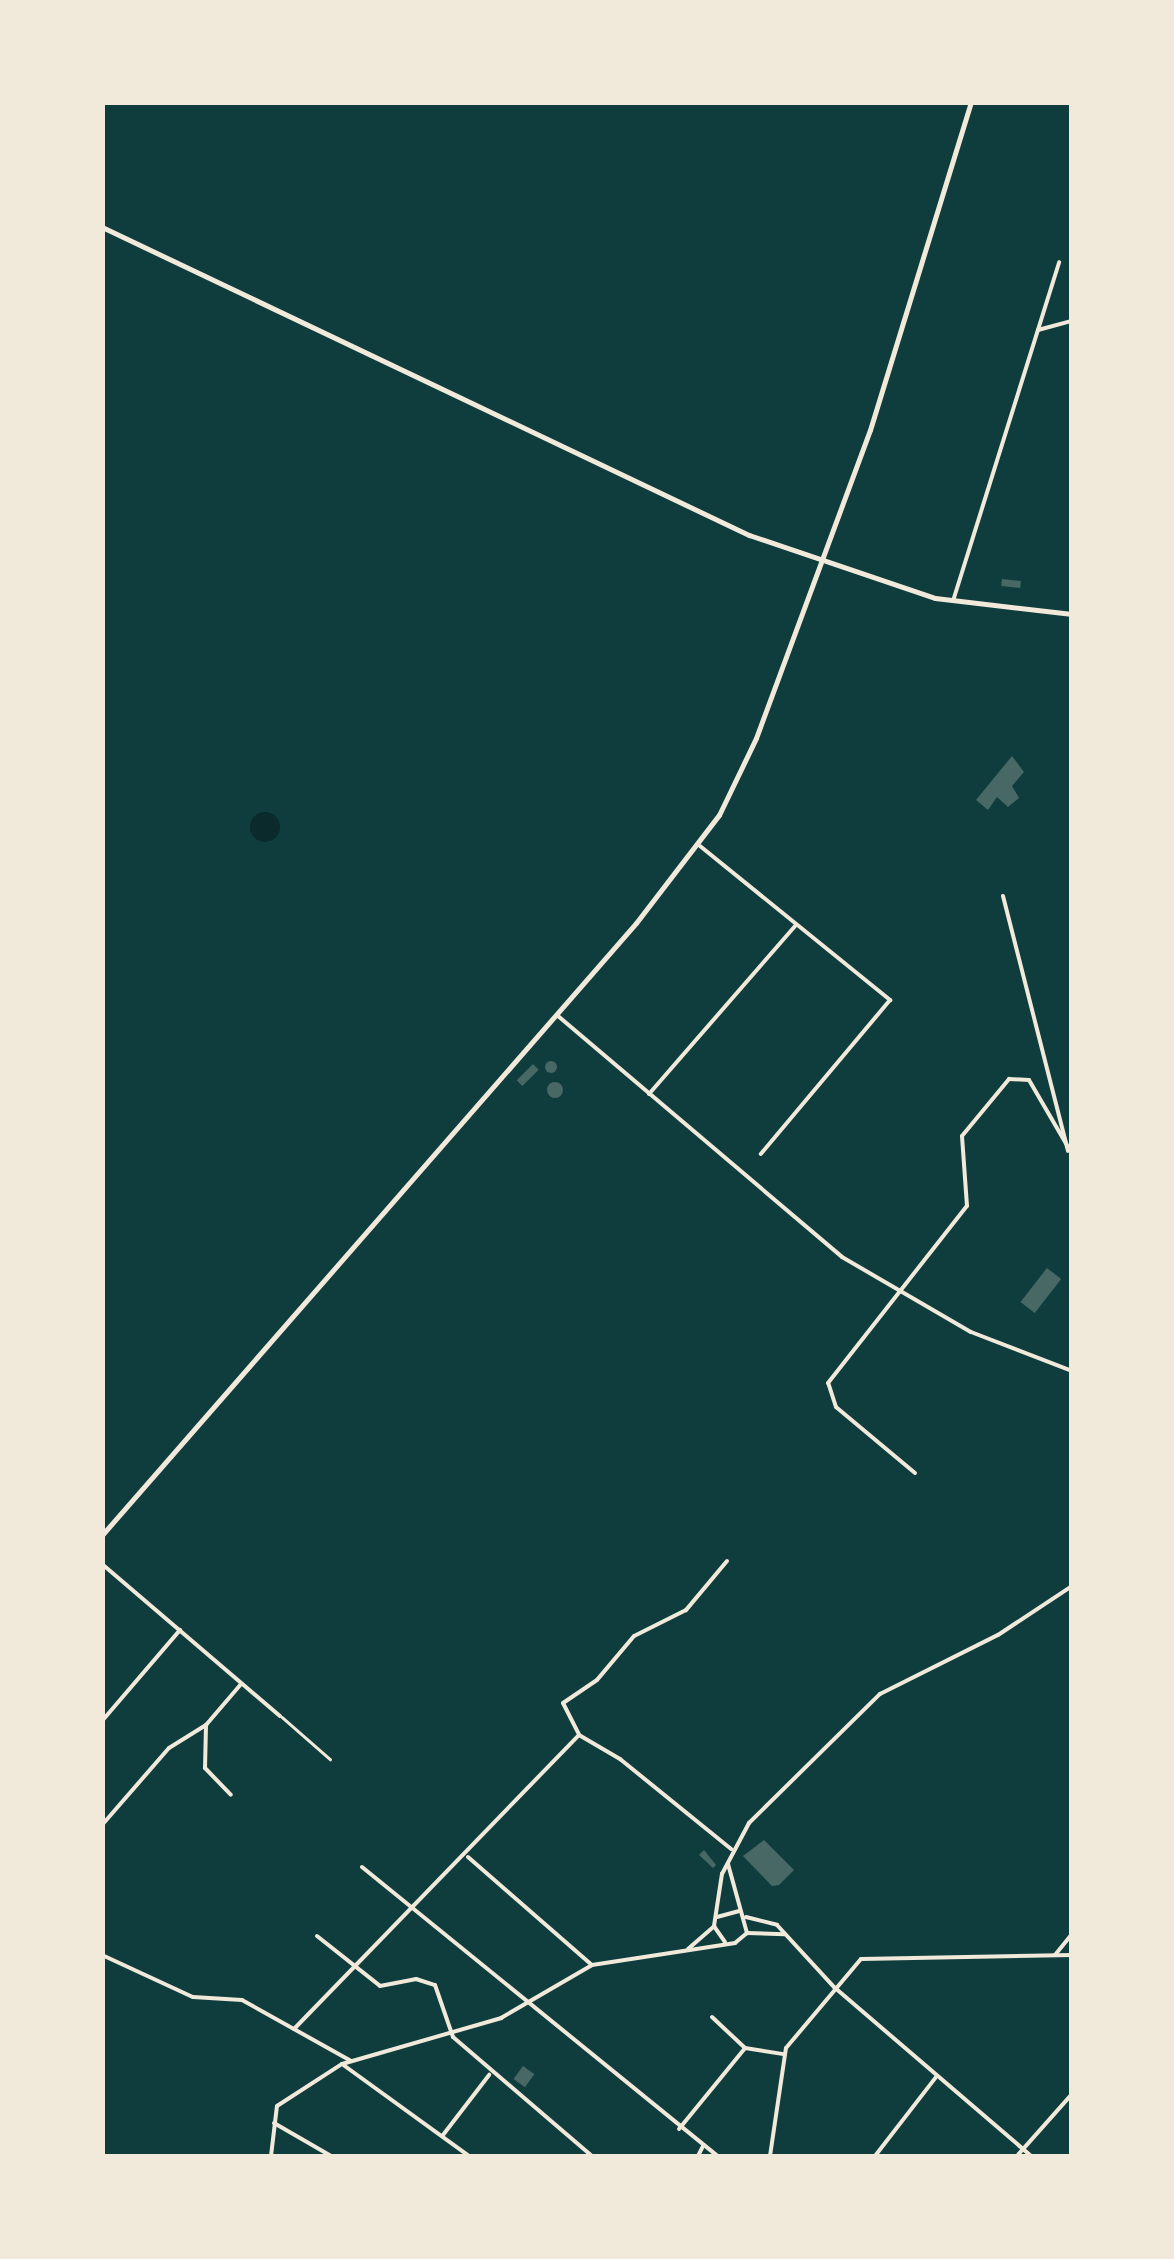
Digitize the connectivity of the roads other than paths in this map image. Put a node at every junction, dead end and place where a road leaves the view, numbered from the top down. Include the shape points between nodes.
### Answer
1 (971, 102) edge
2 (102, 228) edge
3 (1058, 262) dead end
4 (1072, 321) edge
5 (1038, 330) junction
6 (823, 560) junction
7 (953, 602) junction
8 (1072, 614) edge
9 (700, 846) junction
10 (1003, 896) dead end
11 (796, 925) junction
12 (556, 1014) junction
13 (649, 1094) junction
14 (1070, 1153) edge
15 (761, 1154) dead end
16 (899, 1293) junction
17 (1072, 1370) edge
18 (915, 1473) dead end
19 (102, 1535) edge
20 (727, 1561) dead end
21 (102, 1564) edge
22 (1072, 1586) edge
23 (180, 1630) junction
24 (240, 1684) junction
25 (280, 1716) joint
26 (102, 1721) edge
27 (206, 1725) junction
28 (579, 1735) junction
29 (330, 1758) dead end
30 (231, 1795) dead end
31 (102, 1825) edge
32 (731, 1849) junction
33 (467, 1856) junction
34 (727, 1858) junction
35 (362, 1866) dead end
36 (414, 1910) junction
37 (743, 1914) junction
38 (717, 1917) junction
39 (714, 1926) junction
40 (747, 1933) junction
41 (784, 1934) junction
42 (1072, 1934) edge
43 (318, 1936) dead end
44 (725, 1942) junction
45 (685, 1950) junction
46 (102, 1954) edge
47 (1055, 1955) junction
48 (1072, 1955) edge
49 (592, 1965) junction
50 (356, 1968) junction
51 (834, 1988) junction
52 (529, 2003) junction
53 (712, 2017) dead end
54 (294, 2030) junction
55 (452, 2036) junction
56 (744, 2048) junction
57 (784, 2054) junction
58 (352, 2061) junction
59 (342, 2064) junction
60 (491, 2074) junction
61 (937, 2076) junction
62 (1072, 2094) edge
63 (274, 2122) junction
64 (679, 2128) junction
65 (443, 2134) junction
66 (703, 2146) junction
67 (1023, 2150) junction
68 (271, 2156) edge
69 (331, 2156) edge
70 (469, 2156) edge
71 (592, 2156) edge
72 (698, 2156) edge
73 (717, 2156) edge
74 (770, 2156) edge
75 (875, 2156) edge
76 (1017, 2156) edge
77 (1032, 2156) edge

1 - 6 street via 899,343
2 - 6 street via 700,514
3 - 5 street
4 - 5 street
5 - 7 street
6 - 7 street
6 - 9 street via 744,770
7 - 8 street
9 - 11 street
9 - 12 street
10 - 14 street
11 - 13 street
11 - 15 street via 890,1000
12 - 13 street
12 - 19 street
13 - 16 street via 823,1243
14 - 16 street via 1029,1080 1009,1079 962,1136 967,1206
16 - 17 street via 991,1342
16 - 18 street via 830,1380 827,1394
20 - 28 street via 686,1610 634,1636 597,1680 566,1697 564,1712
21 - 23 street
22 - 32 street via 998,1635 880,1694 749,1823
23 - 24 street
23 - 26 street
24 - 25 street
24 - 27 street
25 - 29 lane
27 - 30 street via 205,1768
27 - 31 street via 168,1748
28 - 32 street via 620,1759
28 - 33 street
32 - 34 street
33 - 36 street
33 - 49 street
34 - 37 street via 731,1893
34 - 38 street
35 - 36 street
36 - 50 street
36 - 52 street
37 - 38 street via 728,1909
37 - 40 street
37 - 41 street via 770,1920
38 - 39 street
39 - 44 street
39 - 45 street
40 - 41 street
40 - 44 street
41 - 51 street
42 - 47 street
43 - 50 street
44 - 45 street
45 - 49 street
46 - 54 street via 193,1997 235,1997
47 - 48 street
47 - 51 street via 868,1956
49 - 52 street
50 - 54 street
50 - 55 street via 380,1986 416,1980 434,1985
51 - 57 street
51 - 61 street
52 - 55 street
52 - 64 street
53 - 56 street
54 - 58 street
55 - 58 street
55 - 60 street
56 - 57 street
56 - 64 street
57 - 74 street
58 - 59 street
59 - 63 street via 285,2099
59 - 65 street
60 - 65 street
60 - 71 street
61 - 67 street
61 - 75 street
62 - 67 street
63 - 68 street
63 - 69 street
64 - 66 street
65 - 70 street
66 - 72 street
66 - 73 street
67 - 76 street
67 - 77 street

